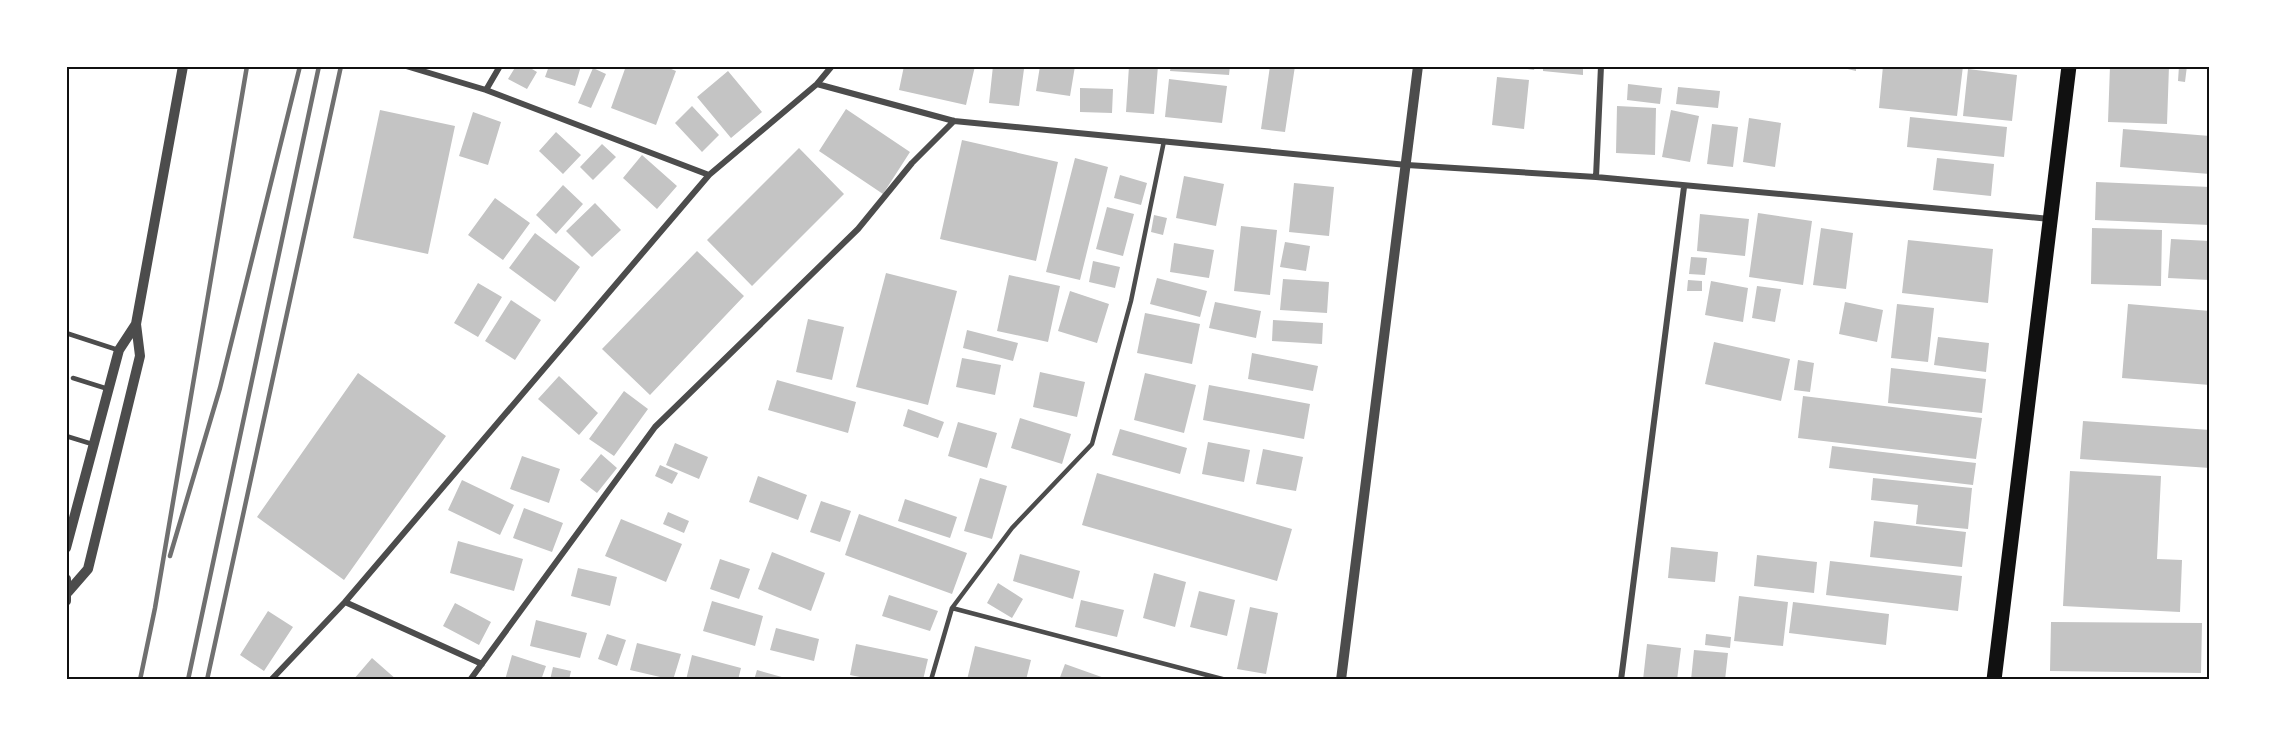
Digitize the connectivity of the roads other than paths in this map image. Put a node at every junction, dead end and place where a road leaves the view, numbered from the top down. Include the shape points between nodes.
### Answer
1 (183, 66) edge
2 (406, 66) edge
3 (500, 66) edge
4 (832, 66) edge
5 (1418, 66) edge
6 (1601, 66) edge
7 (2069, 66) edge
8 (817, 84) junction
9 (486, 90) junction
10 (954, 121) junction
11 (1164, 141) junction
12 (1407, 165) junction
13 (709, 175) junction
14 (1596, 177) junction
15 (1683, 187) junction
16 (2050, 219) junction
17 (136, 324) junction
18 (66, 333) edge
19 (119, 350) junction
20 (73, 378) dead end
21 (110, 390) junction
22 (66, 435) edge
23 (92, 445) junction
24 (67, 533) edge
25 (66, 548) edge
26 (66, 579) edge
27 (67, 596) edge
28 (345, 602) junction
29 (952, 608) junction
30 (482, 664) junction
31 (271, 680) edge
32 (470, 680) edge
33 (931, 680) edge
34 (1226, 680) edge
35 (1341, 680) edge
36 (1621, 680) edge
37 (1994, 680) edge

1 - 17 street
2 - 9 street
3 - 9 street
4 - 8 street
5 - 12 street
6 - 14 street
7 - 16 main road
8 - 10 street
8 - 13 street
9 - 13 street
10 - 11 street
10 - 30 street via 912,163 858,229 654,427
11 - 12 street
11 - 29 lane via 1131,301 1092,444 1012,528
12 - 14 street
12 - 35 street
13 - 28 street
14 - 15 street
15 - 16 street
15 - 36 street
16 - 37 main road
17 - 19 street
17 - 27 street via 140,356 88,569
18 - 19 lane
19 - 21 street
20 - 21 lane
21 - 23 street
22 - 23 lane
23 - 24 street
24 - 25 street
26 - 27 street
28 - 30 street
28 - 31 street
29 - 33 lane
29 - 34 lane
30 - 32 street

